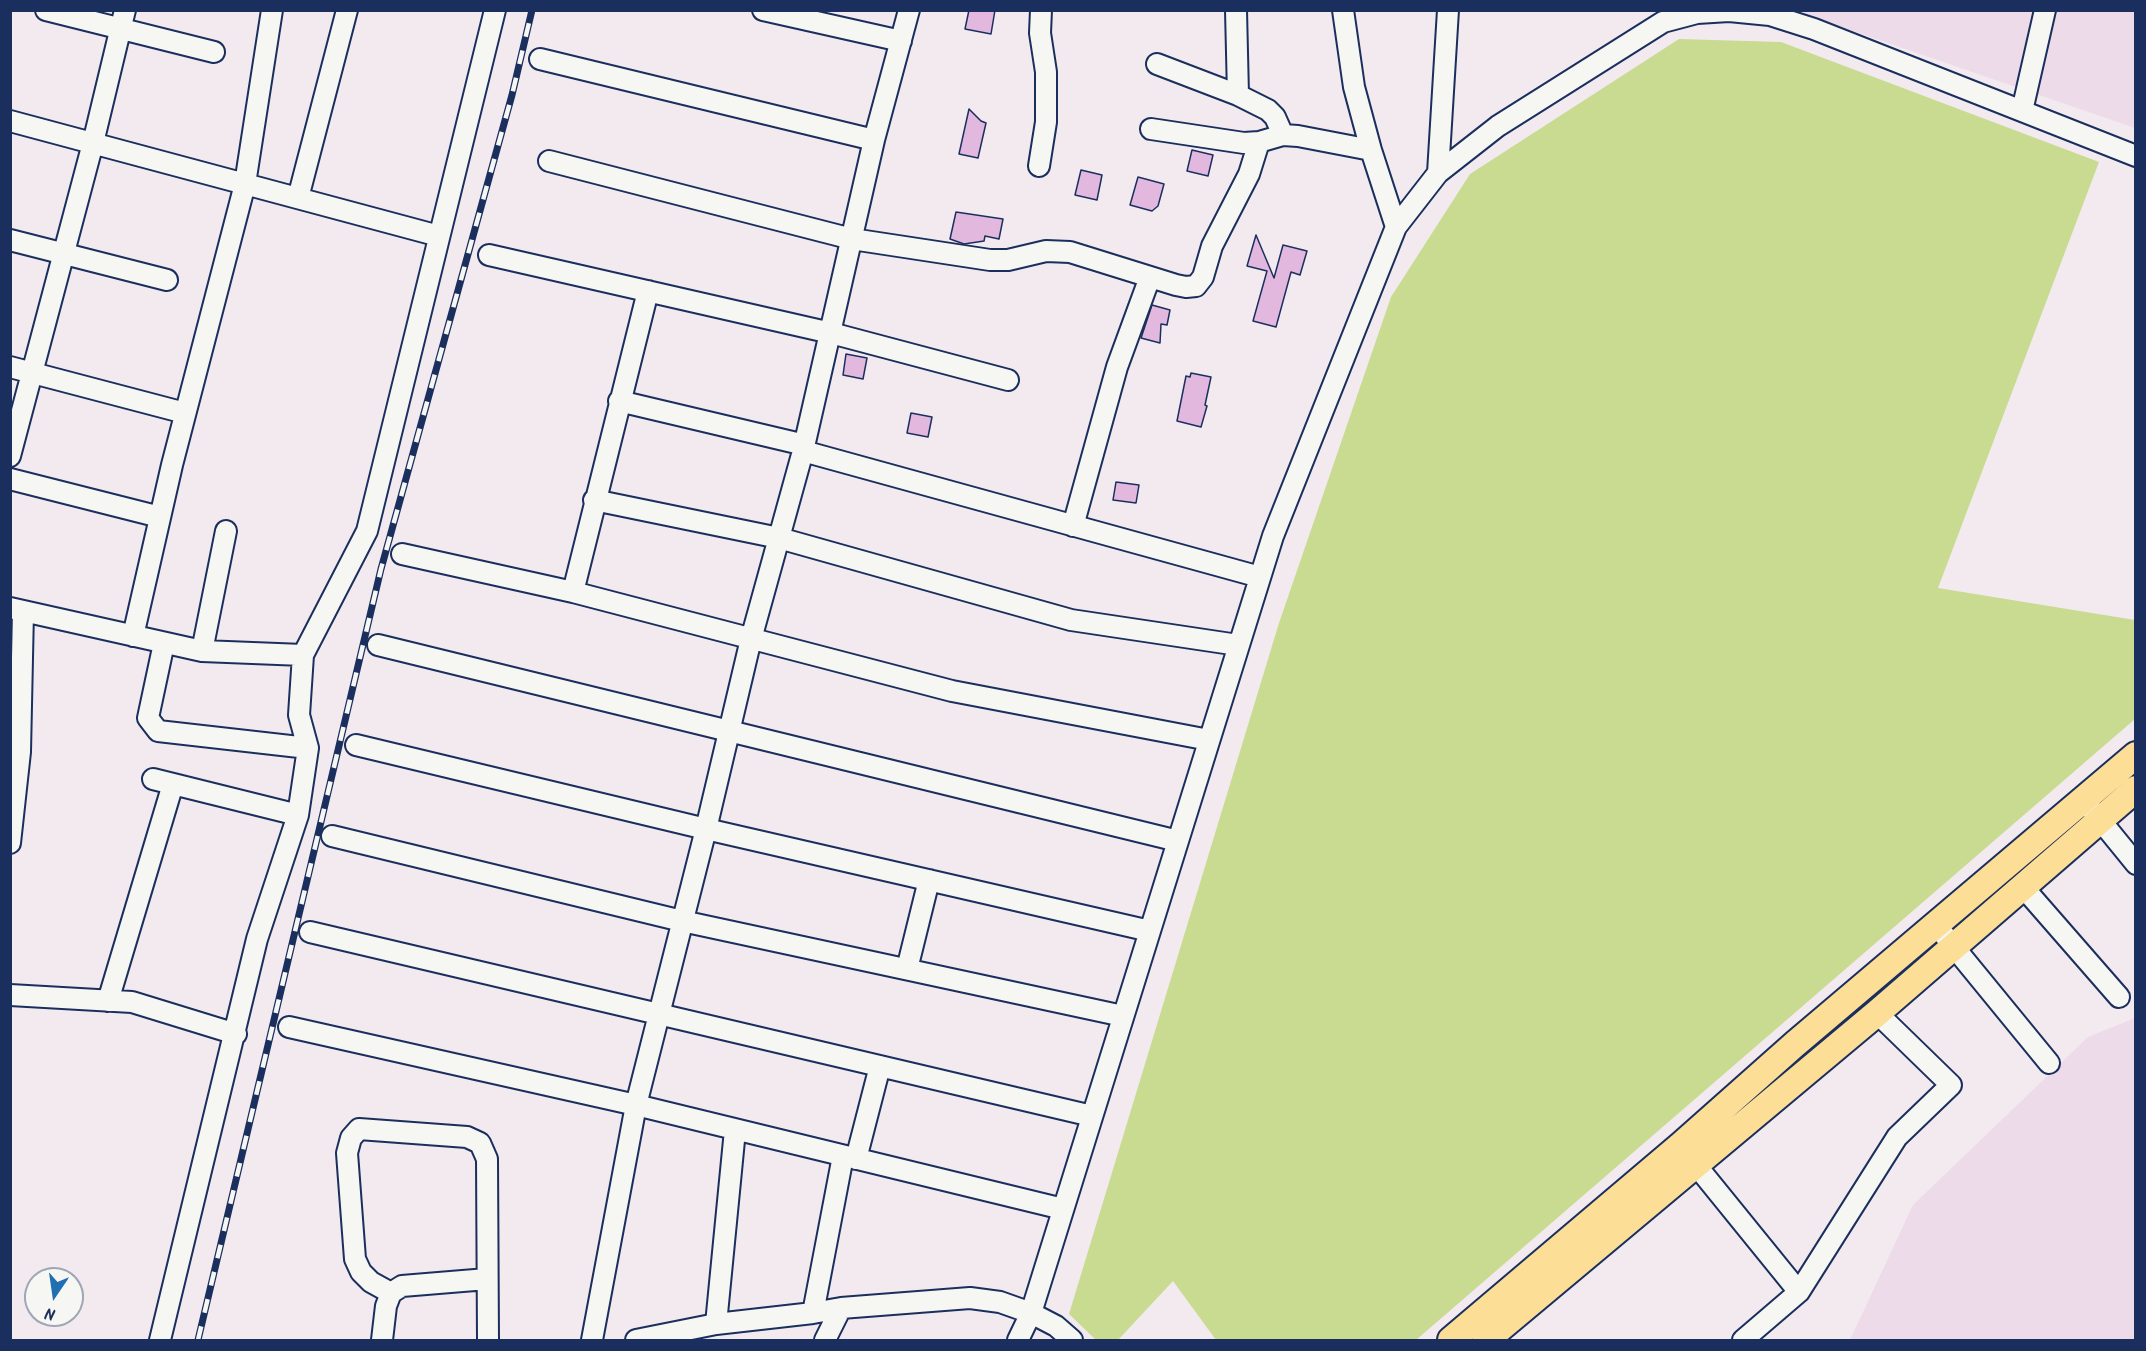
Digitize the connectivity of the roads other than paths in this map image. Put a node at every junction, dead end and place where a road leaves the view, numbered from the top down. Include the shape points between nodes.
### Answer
1 (46, 10) edge
2 (272, 10) edge
3 (347, 10) edge
4 (495, 10) edge
5 (764, 10) edge
6 (909, 10) edge
7 (1041, 10) edge
8 (1236, 10) edge
9 (1343, 10) edge
10 (1448, 10) edge
11 (2045, 10) edge
12 (1661, 16) edge
13 (123, 20) edge
14 (901, 41) junction
15 (214, 52) dead end
16 (540, 58) dead end
17 (1157, 64) dead end
18 (1238, 95) junction
19 (2022, 111) junction
20 (10, 121) edge
21 (1151, 129) dead end
22 (1282, 135) junction
23 (874, 140) junction
24 (1259, 142) junction
25 (93, 143) junction
26 (1371, 150) junction
27 (2136, 156) edge
28 (549, 161) dead end
29 (1039, 166) dead end
30 (1438, 173) junction
31 (245, 184) junction
32 (298, 198) junction
33 (1396, 227) junction
34 (439, 236) junction
35 (852, 239) junction
36 (10, 240) edge
37 (64, 252) junction
38 (489, 255) dead end
39 (1150, 277) junction
40 (167, 279) dead end
41 (648, 291) junction
42 (831, 333) junction
43 (10, 367) edge
44 (32, 373) junction
45 (1008, 380) dead end
46 (620, 401) junction
47 (185, 413) junction
48 (804, 448) junction
49 (10, 456) edge
50 (10, 479) edge
51 (594, 500) junction
52 (160, 516) junction
53 (1073, 526) junction
54 (226, 531) dead end
55 (779, 538) junction
56 (402, 554) dead end
57 (1260, 577) junction
58 (573, 592) junction
59 (17, 609) edge
60 (133, 636) junction
61 (751, 639) junction
62 (164, 643) junction
63 (378, 645) dead end
64 (1239, 645) junction
65 (202, 651) junction
66 (303, 655) junction
67 (728, 730) junction
68 (1209, 740) junction
69 (356, 745) dead end
70 (308, 748) junction
71 (2136, 755) edge
72 (153, 779) dead end
73 (173, 784) junction
74 (2136, 789) edge
75 (2083, 799) junction
76 (298, 815) junction
77 (2100, 820) junction
78 (706, 829) junction
79 (332, 836) dead end
80 (1178, 841) junction
81 (10, 843) edge
82 (2136, 864) edge
83 (929, 880) junction
84 (2023, 887) junction
85 (682, 921) junction
86 (1936, 925) junction
87 (1150, 931) junction
88 (310, 932) dead end
89 (1954, 948) junction
90 (907, 969) junction
91 (10, 995) edge
92 (2119, 997) dead end
93 (108, 1001) junction
94 (1878, 1013) junction
95 (660, 1015) junction
96 (1123, 1016) junction
97 (289, 1027) dead end
98 (236, 1034) junction
99 (1796, 1044) junction
100 (2049, 1063) dead end
101 (880, 1066) junction
102 (1815, 1066) junction
103 (636, 1105) junction
104 (1092, 1116) junction
105 (735, 1130) junction
106 (1688, 1156) junction
107 (849, 1157) junction
108 (1063, 1209) junction
109 (487, 1279) junction
110 (1799, 1292) junction
111 (391, 1293) junction
112 (841, 1308) junction
113 (813, 1313) junction
114 (1031, 1313) junction
115 (716, 1324) junction
116 (636, 1340) edge
117 (159, 1341) edge
118 (382, 1341) edge
119 (488, 1341) edge
120 (592, 1341) edge
121 (825, 1341) edge
122 (1018, 1341) edge
123 (1072, 1341) edge
124 (1451, 1341) edge
125 (1486, 1341) edge
126 (1743, 1341) edge

1 - 13 street
2 - 31 street
3 - 32 street
4 - 34 street
5 - 14 street
6 - 14 street
7 - 29 street via 1046,111
8 - 18 street
9 - 26 street via 1354,87
10 - 30 street
11 - 19 street
12 - 19 street via 1718,12 1770,15
12 - 30 street via 1498,126
13 - 15 street
13 - 25 street
14 - 23 street
16 - 23 street
17 - 18 street
18 - 22 street via 1268,110
19 - 27 street
20 - 25 street
21 - 24 street via 1244,144
22 - 24 street
22 - 26 street
23 - 35 street
24 - 39 street via 1243,188 1196,286
25 - 31 street
25 - 37 street
26 - 33 street
28 - 35 street
30 - 33 street
31 - 32 street
31 - 47 street
32 - 34 street
33 - 57 street via 1272,536
34 - 66 street via 367,531
35 - 39 street via 990,260 1046,251 1070,252
35 - 42 street
36 - 37 street
37 - 40 street
37 - 44 street
38 - 41 street
39 - 53 street via 1117,368
41 - 42 street
41 - 46 street
42 - 45 street
42 - 48 street
43 - 44 street
44 - 47 street
44 - 49 street
46 - 48 street
46 - 51 street
47 - 52 street
48 - 53 street
48 - 55 street
50 - 52 street
51 - 55 street
51 - 58 street
52 - 60 street
53 - 57 street
54 - 65 street
55 - 61 street
55 - 64 street via 1071,620
56 - 58 street
57 - 64 street
58 - 61 street
59 - 60 street
59 - 81 street via 20,752
60 - 62 street
61 - 67 street
61 - 68 street via 951,691
62 - 65 street
62 - 70 street via 148,718 158,731
63 - 67 street
64 - 68 street
65 - 66 street
66 - 70 street via 299,715
67 - 78 street
67 - 80 street
68 - 80 street
69 - 78 street
70 - 76 street
71 - 75 main road
72 - 73 street
73 - 76 street
73 - 93 street
74 - 77 main road
75 - 77 street
75 - 86 main road
76 - 98 street via 257,939
77 - 82 street
77 - 84 main road
78 - 83 street
78 - 85 street
79 - 85 street
80 - 87 street
83 - 87 street
83 - 90 street
84 - 89 main road
84 - 92 street
85 - 90 street
85 - 95 street
86 - 89 street
86 - 99 main road
87 - 96 street
88 - 95 street
89 - 94 main road
89 - 100 street
90 - 96 street
91 - 93 street
93 - 98 street via 132,1002
94 - 102 main road
94 - 110 street via 1951,1085 1897,1137
95 - 101 street
95 - 103 street
96 - 104 street
97 - 103 street
98 - 117 street
99 - 102 main road
99 - 106 main road
101 - 104 street
101 - 107 street
102 - 106 main road
103 - 105 street
103 - 120 street
104 - 108 street
105 - 107 street
105 - 115 street
106 - 110 street
106 - 124 main road
106 - 125 main road
107 - 108 street
107 - 113 street
108 - 114 street
109 - 111 street via 402,1286
109 - 111 street via 486,1159 480,1143 467,1137 359,1129 351,1138 347,1153 355,1259 371,1282
109 - 119 street
110 - 126 street
111 - 118 street
112 - 113 street
112 - 114 street via 970,1298 1000,1302
112 - 121 street
113 - 115 street
114 - 122 street
114 - 123 street via 1056,1326
115 - 116 street

